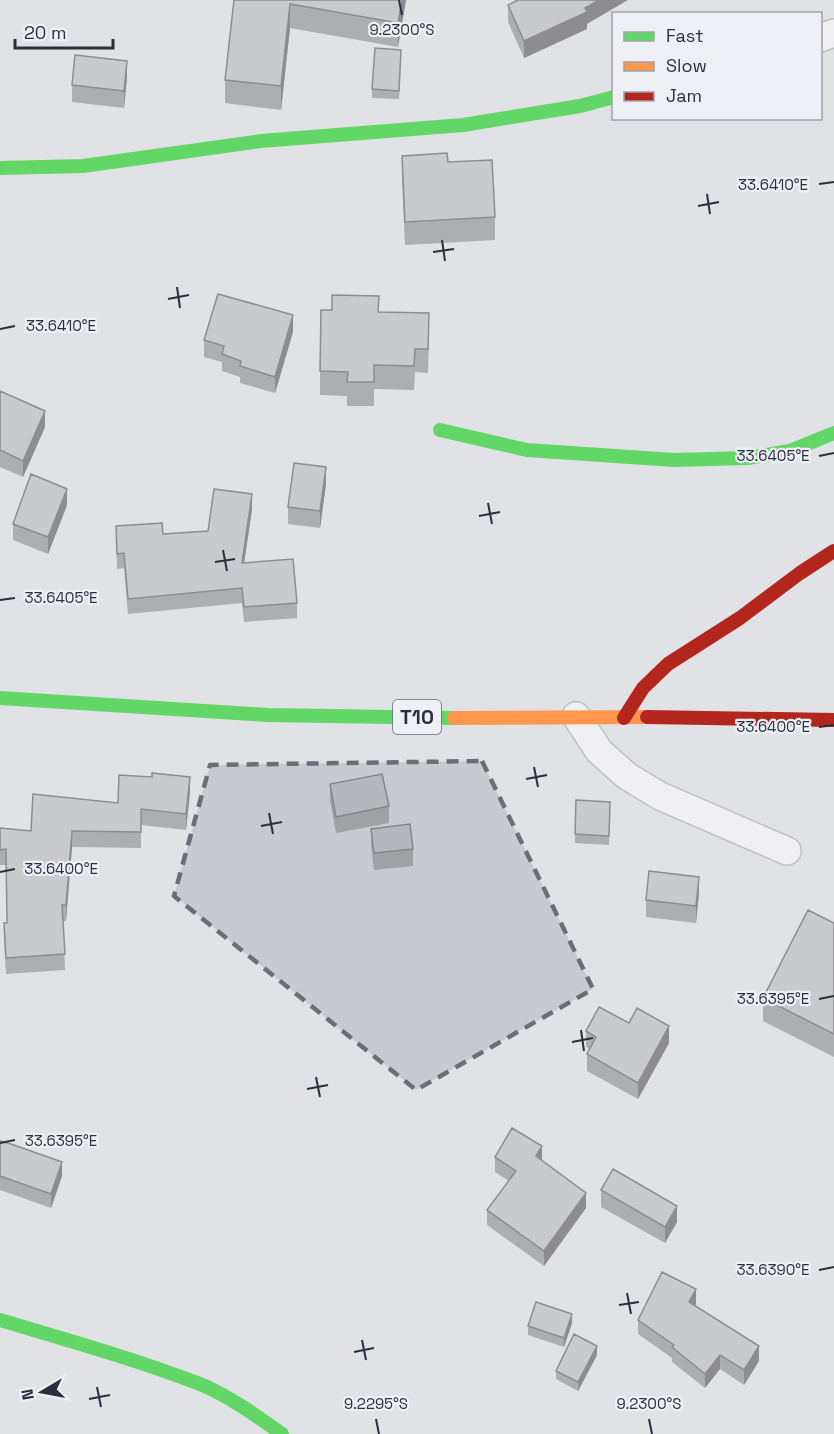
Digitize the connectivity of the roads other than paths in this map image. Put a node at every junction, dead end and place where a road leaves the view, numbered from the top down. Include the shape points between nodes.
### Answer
1 (612, 98) edge
2 (0, 168) edge
3 (440, 430) dead end
4 (834, 433) edge
5 (834, 551) edge
6 (0, 698) edge
7 (576, 716) junction
8 (624, 718) junction
9 (831, 722) edge
10 (787, 850) dead end
11 (0, 1320) edge
12 (282, 1434) edge

1 - 2 main road via 463,124 261,141 83,166
3 - 4 main road via 527,450 674,460 748,458 790,451
5 - 8 main road via 668,664 643,688
6 - 7 main road, T10 via 246,714
7 - 8 main road, T10
7 - 10 street via 599,751 627,776 660,796
8 - 9 main road, T10
11 - 12 main road via 202,1385

